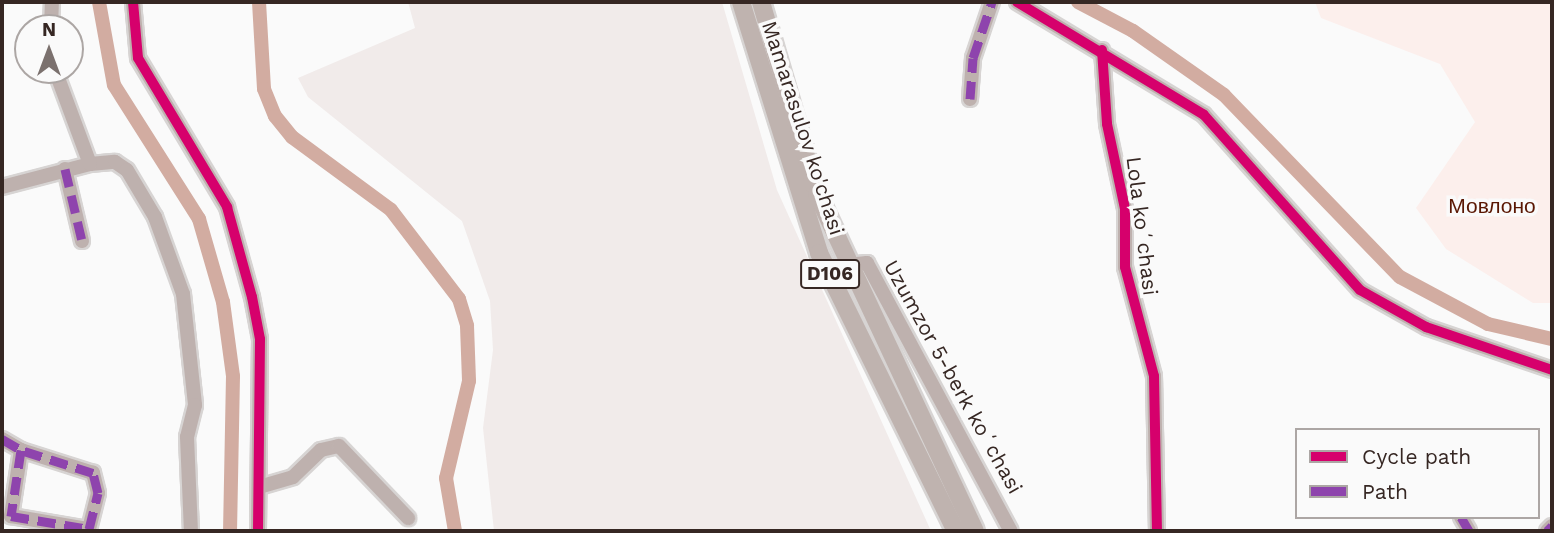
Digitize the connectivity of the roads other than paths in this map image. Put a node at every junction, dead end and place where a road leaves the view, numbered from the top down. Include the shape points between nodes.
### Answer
1 (133, 2) edge
2 (741, 2) edge
3 (761, 2) edge
4 (992, 2) edge
5 (1017, 2) edge
6 (1102, 50) junction
7 (60, 84) edge
8 (970, 99) dead end
9 (90, 164) junction
10 (65, 169) junction
11 (2, 187) edge
12 (82, 241) dead end
13 (847, 265) junction
14 (1552, 370) edge
15 (2, 439) edge
16 (20, 450) junction
17 (259, 487) junction
18 (408, 518) dead end
19 (1552, 526) edge
20 (191, 531) edge
21 (258, 531) edge
22 (956, 531) edge
23 (975, 531) edge
24 (1011, 531) edge
25 (1157, 531) edge
26 (1547, 531) edge

1 - 17 street via 138,58 227,207 252,297 260,338
2 - 22 main road, Mamarasulov ko'chasi / D106 via 820,253
3 - 13 main road, Mamarasulov ko'chasi / D106 via 797,138
4 - 8 street via 973,58
5 - 6 street
6 - 14 street via 1204,115 1360,290 1426,327
6 - 25 street, Lola koʻchasi via 1108,124 1125,209 1125,267 1154,376
7 - 9 street
9 - 10 street
9 - 20 street via 115,162 127,170 155,217 183,294 195,405 187,437
10 - 11 street
10 - 12 street
13 - 23 main road, Mamarasulov ko'chasi / D106
13 - 24 street, Uzumzor 5-berk koʻchasi via 867,263
15 - 16 street
16 - 16 street via 93,473 98,493 89,529 11,516
17 - 18 street via 293,477 321,450 339,446
17 - 21 street
19 - 26 street

